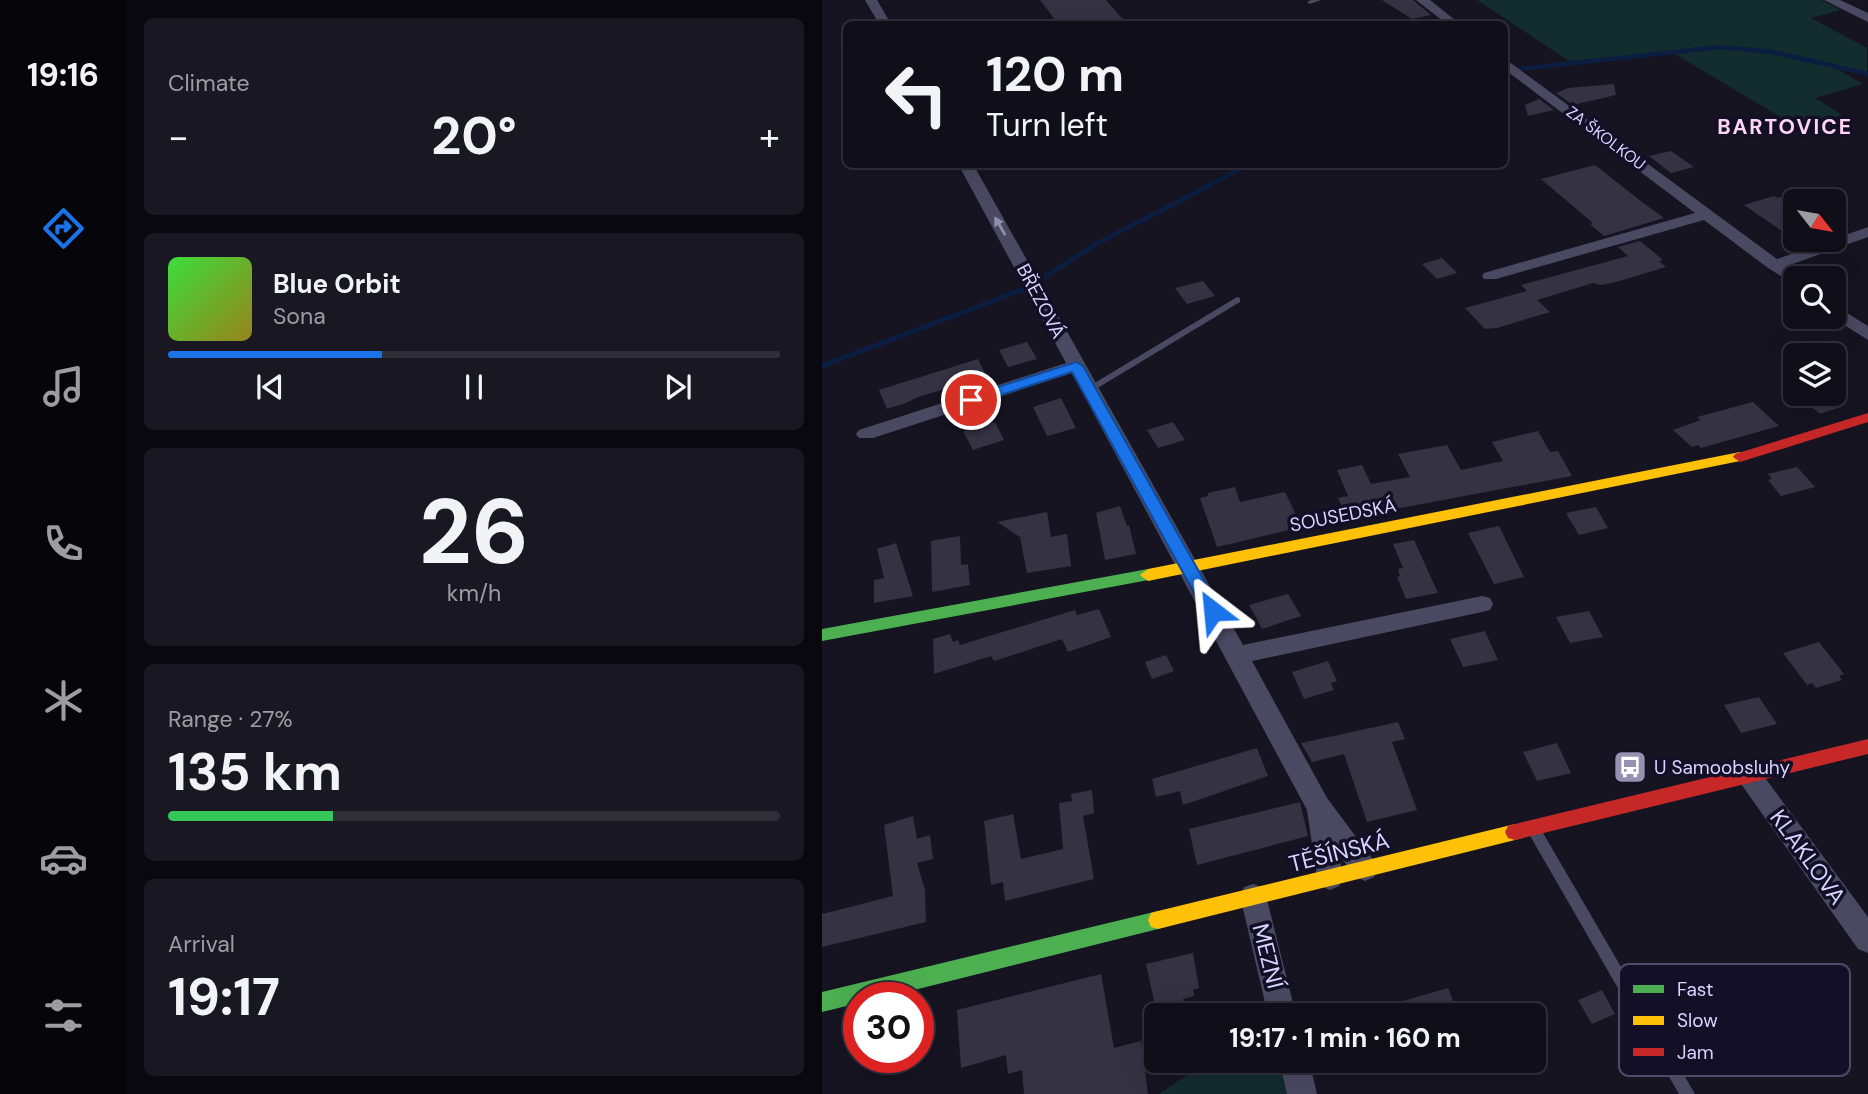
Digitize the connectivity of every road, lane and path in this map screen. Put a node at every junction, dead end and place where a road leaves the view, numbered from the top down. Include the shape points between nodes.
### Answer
1 (871, 0) edge
2 (1318, 0) edge
3 (1422, 0) edge
4 (1830, 0) edge
5 (1310, 2) dead end
6 (1867, 18) edge
7 (883, 21) edge
8 (1450, 21) edge
9 (1508, 65) edge
10 (967, 168) edge
11 (1707, 214) junction
12 (1867, 232) edge
13 (1774, 265) junction
14 (1783, 271) edge
15 (1490, 276) dead end
16 (1237, 300) dead end
17 (1846, 319) edge
18 (1867, 335) edge
19 (1076, 366) junction
20 (1089, 390) junction
21 (1867, 417) edge
22 (866, 434) dead end
23 (1188, 568) junction
24 (1482, 604) dead end
25 (822, 635) edge
26 (1237, 655) junction
27 (1867, 746) edge
28 (1748, 774) junction
29 (1318, 806) junction
30 (1532, 828) junction
31 (1365, 869) junction
32 (1330, 878) junction
33 (1253, 896) junction
34 (1867, 940) edge
35 (1619, 977) edge
36 (822, 1002) edge
37 (1279, 1003) edge
38 (1297, 1073) edge
39 (1677, 1076) edge
40 (1302, 1094) edge
41 (1687, 1094) edge

1 - 7 street
2 - 5 lane
3 - 8 street
4 - 6 street
9 - 11 street, ZA ŠKOLKOU
19 -> 10 street, BŘEZOVÁ
11 - 13 street, ZA ŠKOLKOU
11 - 15 street
12 - 13 street
13 - 14 street, ZA ŠKOLKOU
16 - 20 lane
17 - 18 street
19 - 20 street, BŘEZOVÁ
19 - 22 street
20 - 23 street, BŘEZOVÁ
21 - 23 street, SOUSEDSKÁ via 1761,453
23 - 25 street, SOUSEDSKÁ
23 - 26 street, BŘEZOVÁ
24 - 26 street
26 - 29 street, BŘEZOVÁ
27 - 28 street, TĚŠÍNSKÁ
28 - 30 street, TĚŠÍNSKÁ
28 - 34 street, KLAKLOVA
29 - 31 street, BŘEZOVÁ
29 - 32 street, BŘEZOVÁ
30 - 31 street, TĚŠÍNSKÁ
30 - 35 lane
31 - 32 street, TĚŠÍNSKÁ
32 - 33 street, TĚŠÍNSKÁ
33 - 36 street, TĚŠÍNSKÁ
33 - 37 street, MEZNÍ
38 - 40 street
39 - 41 lane

